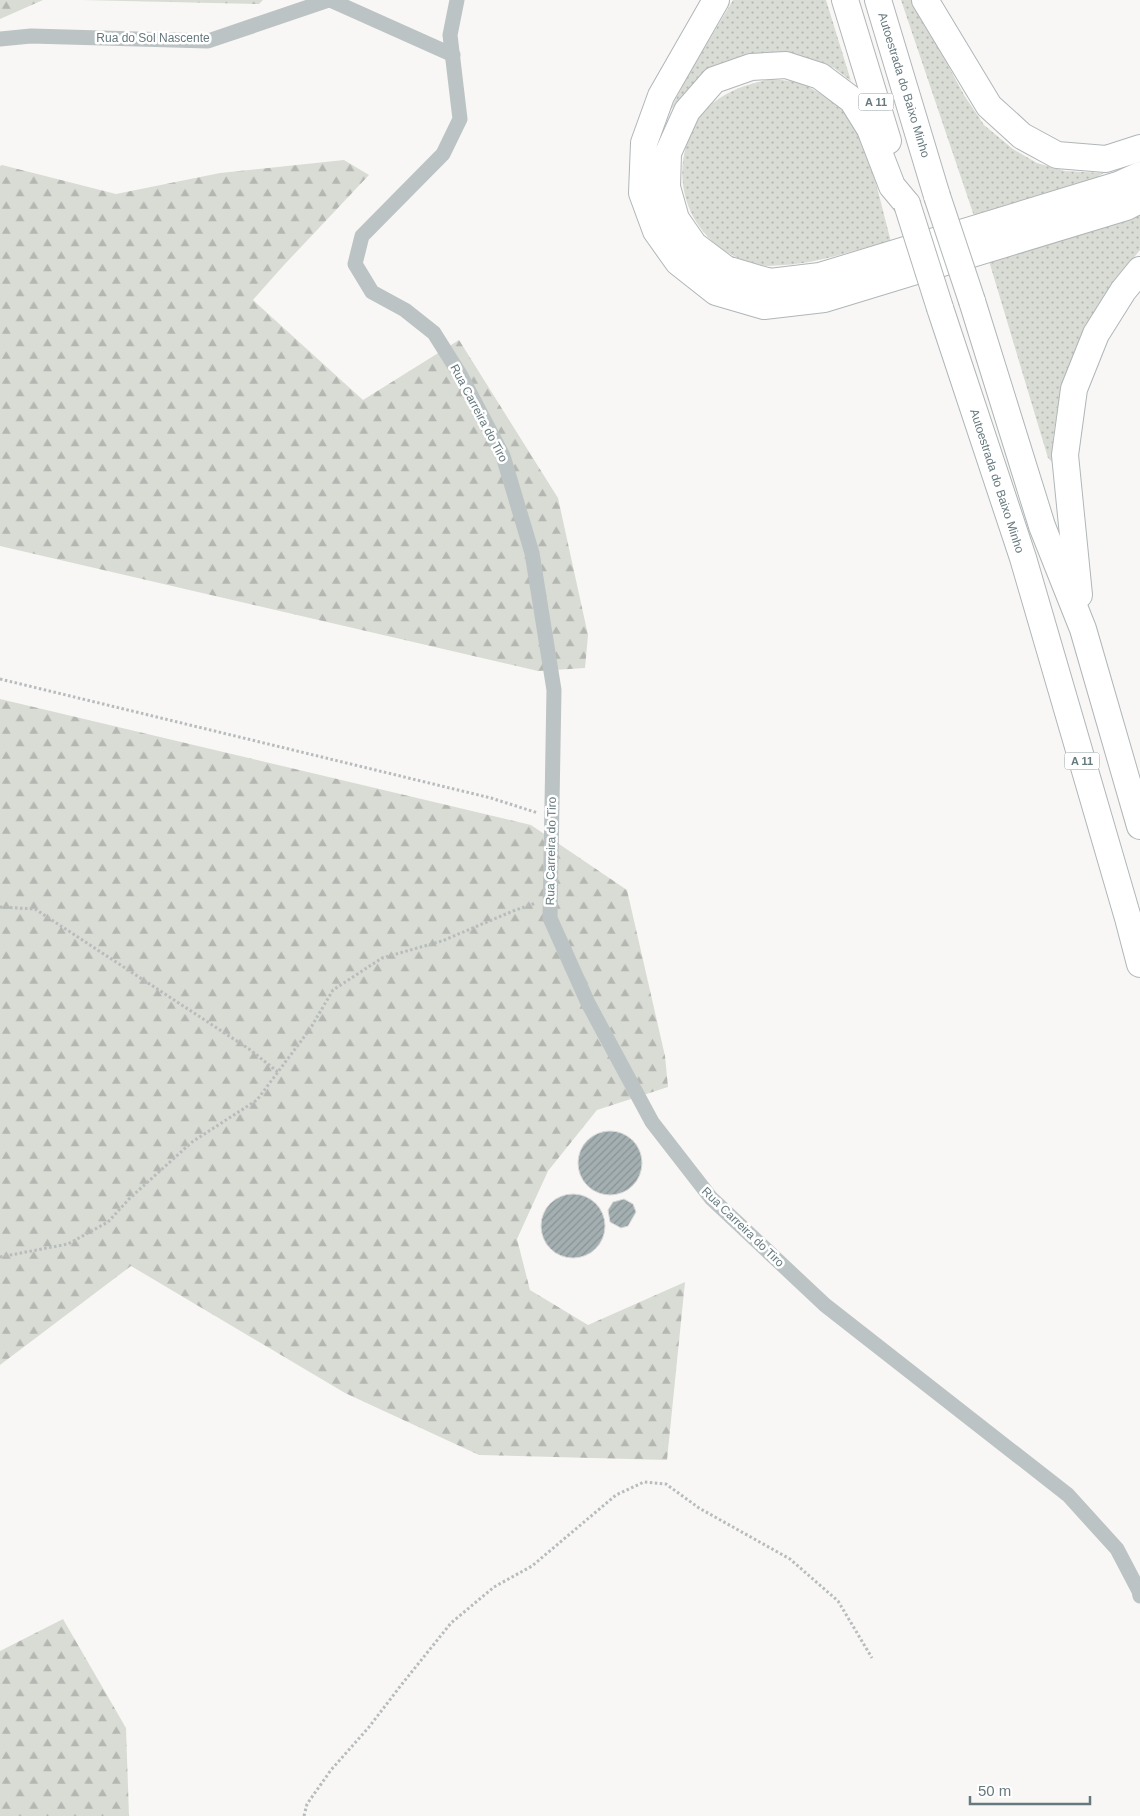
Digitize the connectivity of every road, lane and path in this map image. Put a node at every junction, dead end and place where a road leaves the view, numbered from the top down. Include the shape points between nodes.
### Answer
1 (330, 0) edge
2 (457, 0) edge
3 (716, 0) edge
4 (845, 0) edge
5 (878, 0) edge
6 (926, 0) edge
7 (0, 40) edge
8 (453, 55) junction
9 (1140, 148) edge
10 (1140, 175) edge
11 (1140, 200) edge
12 (907, 204) junction
13 (1140, 270) edge
14 (1083, 629) junction
15 (0, 679) edge
16 (551, 817) junction
17 (1140, 826) edge
18 (550, 899) junction
19 (0, 907) edge
20 (1140, 964) edge
21 (278, 1072) junction
22 (0, 1257) edge
23 (1140, 1596) edge
24 (872, 1658) dead end
25 (304, 1816) edge

1 - 7 street, Rua do Sol Nascente via 208,41 31,36
1 - 8 street, Rua do Sol Nascente
2 - 8 street, Rua Carreira do Tiro via 450,35
3 - 11 highway via 661,96 644,143 642,193 656,230 678,262 716,292 764,306 824,300
4 - 12 highway, Autoestrada do Baixo Minho / A 11
5 - 14 highway, Autoestrada do Baixo Minho / A 11, bridge via 1042,526
6 - 9 highway via 988,106 1022,136 1057,155 1106,159
8 - 16 street, Rua Carreira do Tiro via 460,119 443,154 362,236 355,264 372,292 405,310 434,333 461,376 503,456 532,553 554,690
10 - 12 highway via 1118,185 820,276 770,282 726,269 694,245 676,219 667,187 668,153 687,111 714,80 751,67 786,65 820,76 852,100 870,129 892,186
12 - 20 highway, Autoestrada do Baixo Minho / A 11, bridge via 1023,558
13 - 14 highway via 1096,334 1074,389 1064,455
14 - 17 highway, Autoestrada do Baixo Minho / A 11
15 - 16 path via 491,798
16 - 18 street, Rua Carreira do Tiro
18 - 21 path via 512,911 442,941 382,958 333,990 310,1029
18 - 23 street, Rua Carreira do Tiro via 550,918 588,1003 652,1122 711,1198 825,1305 1068,1495 1117,1548
19 - 21 path via 35,909 249,1049
21 - 22 path via 256,1100 192,1142 108,1222 68,1244
24 - 25 path via 838,1600 790,1559 698,1508 666,1484 644,1482 616,1495 532,1566 494,1587 451,1623 331,1770 307,1804

